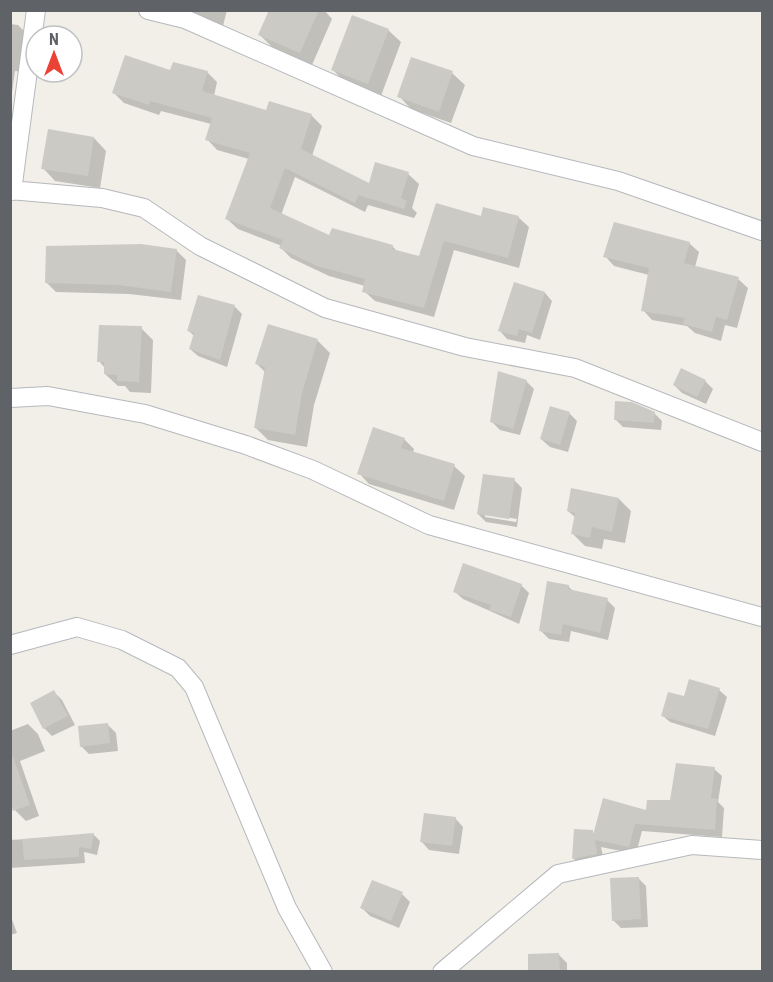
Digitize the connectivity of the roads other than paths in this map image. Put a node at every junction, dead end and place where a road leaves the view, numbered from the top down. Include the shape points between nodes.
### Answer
1 (36, 10) edge
2 (148, 10) edge
3 (11, 190) edge
4 (762, 231) edge
5 (10, 398) edge
6 (762, 442) edge
7 (762, 616) edge
8 (10, 645) edge
9 (762, 850) edge
10 (323, 972) edge
11 (442, 972) edge

1 - 3 street
2 - 4 street via 185,19 473,146 618,181
3 - 6 street via 102,198 144,208 200,246 324,308 465,348 574,368
5 - 7 street via 48,396 145,414 313,470 429,525
8 - 10 street via 77,627 122,640 178,668 194,687 287,908
9 - 11 street via 692,845 558,874

